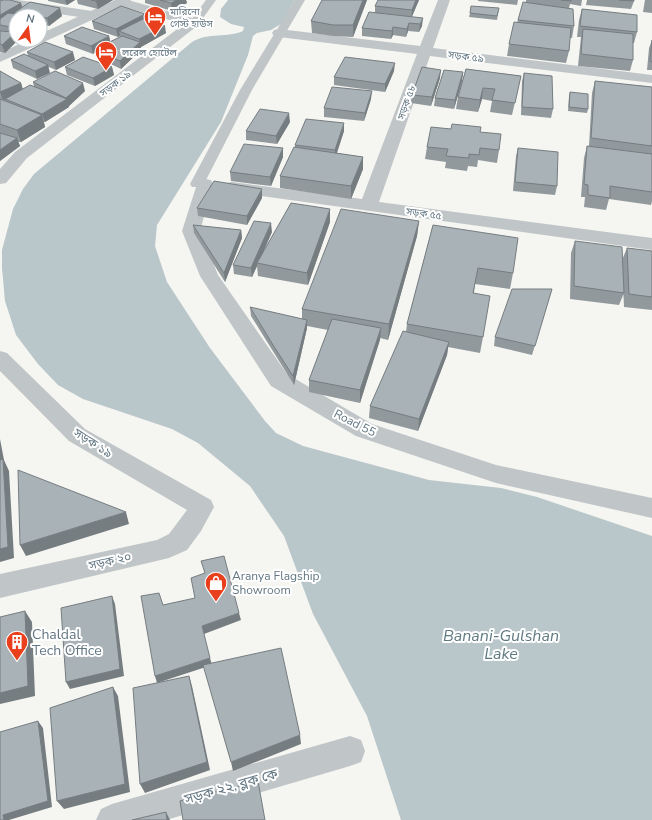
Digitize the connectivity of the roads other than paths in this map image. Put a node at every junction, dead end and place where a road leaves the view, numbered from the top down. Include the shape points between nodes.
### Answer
1 (212, 0) edge
2 (300, 0) edge
3 (444, 0) edge
4 (0, 1) edge
5 (123, 1) edge
6 (92, 15) junction
7 (194, 23) junction
8 (279, 33) junction
9 (48, 36) edge
10 (21, 48) edge
11 (424, 50) junction
12 (1, 57) edge
13 (652, 79) edge
14 (0, 179) edge
15 (201, 184) junction
16 (369, 205) junction
17 (652, 244) edge
18 (0, 358) edge
19 (202, 507) joint
20 (652, 508) edge
21 (0, 586) edge
22 (350, 752) dead end
23 (112, 820) edge

1 - 7 street
2 - 8 street
3 - 11 street, সড়ক ৫৮
4 - 6 street
5 - 6 street
5 - 7 street
6 - 9 street
7 - 14 street, সড়ক ১৯ via 21,155
8 - 11 street, সড়ক ৫৯
8 - 15 street via 211,155
10 - 12 street
11 - 13 street, সড়ক ৫৯
11 - 16 street, সড়ক ৫৮
15 - 16 street, সড়ক ৫৫
15 - 20 street, Road 55 via 191,231 209,276 279,380 364,430 496,474
16 - 17 street, সড়ক ৫৫
18 - 19 street, সড়ক ১৯ via 77,435
19 - 21 street, সড়ক ২০ via 178,542 160,550
22 - 23 street, সড়ক ২২, ব্লক কে

